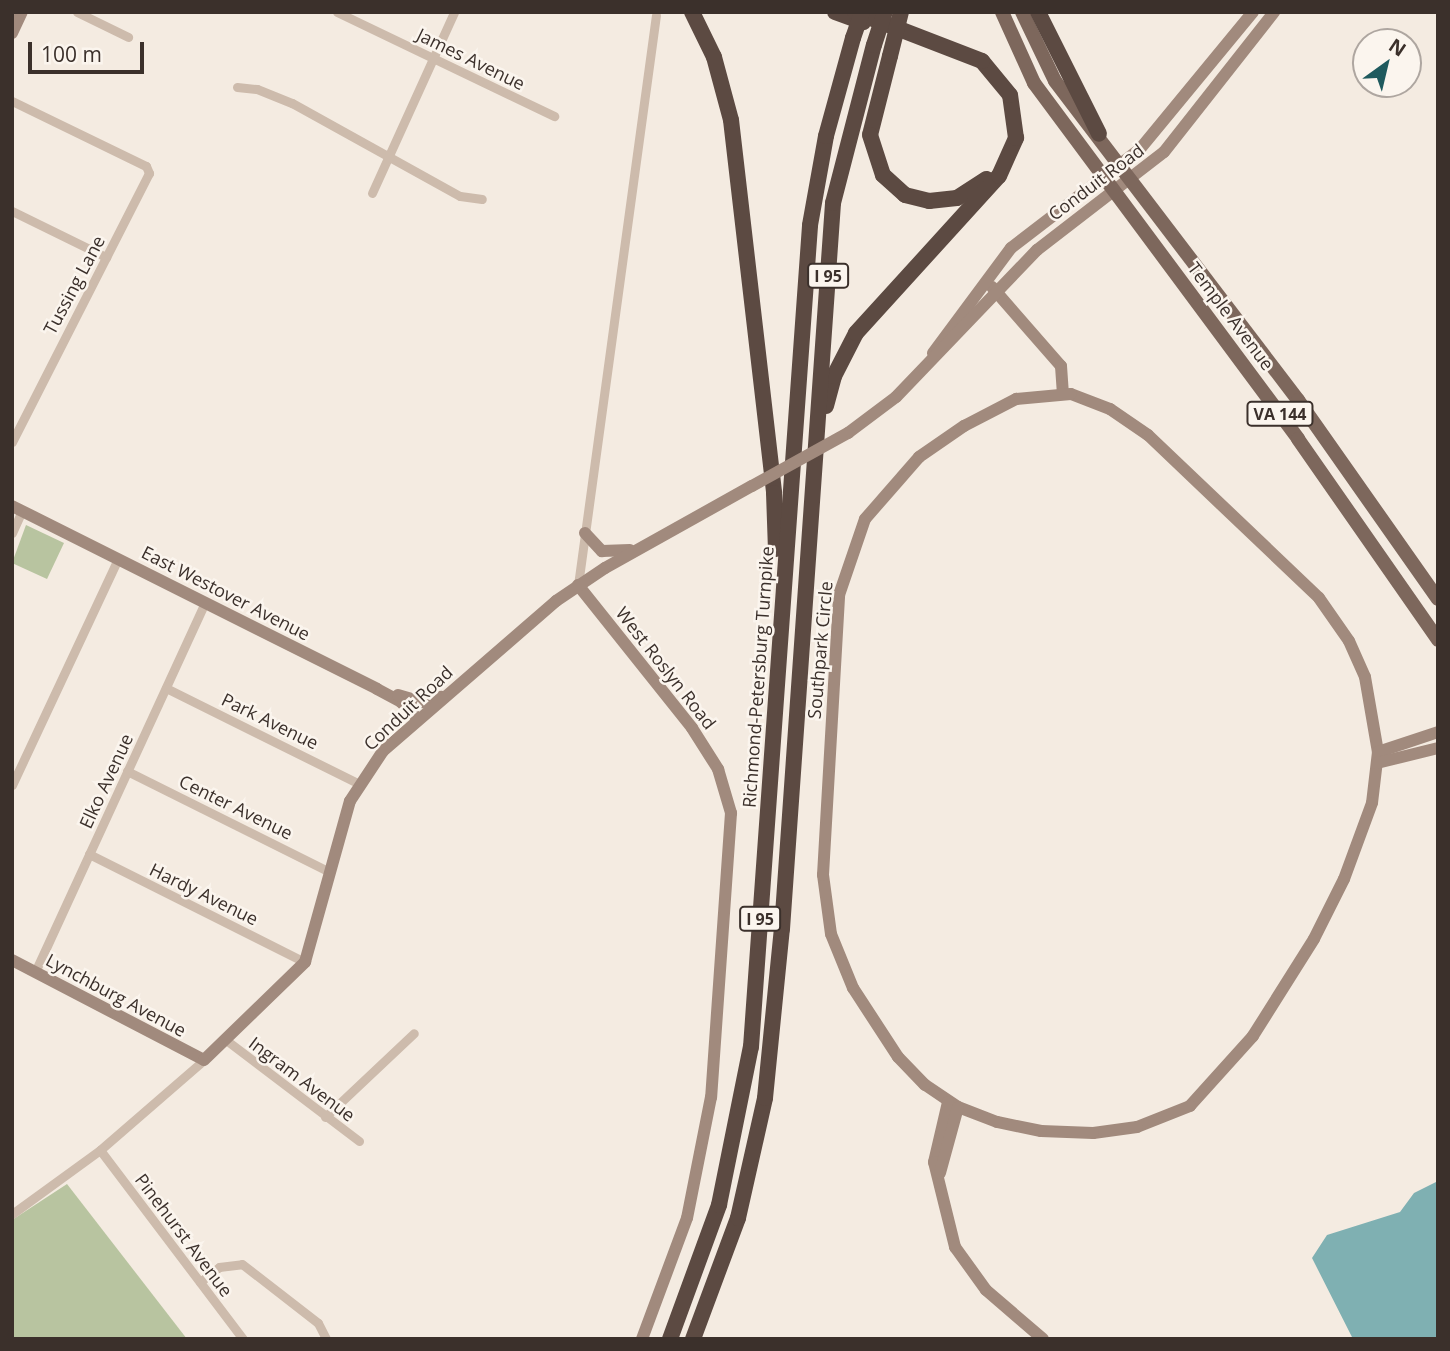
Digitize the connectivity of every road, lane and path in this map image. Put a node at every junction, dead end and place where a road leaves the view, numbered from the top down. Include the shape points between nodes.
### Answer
1 (22, 12) edge
2 (77, 12) edge
3 (337, 12) edge
4 (454, 12) edge
5 (692, 12) edge
6 (835, 12) edge
7 (855, 12) edge
8 (862, 12) edge
9 (885, 12) edge
10 (901, 12) edge
11 (1002, 12) edge
12 (1022, 12) edge
13 (1038, 12) edge
14 (1253, 12) edge
15 (1274, 12) edge
16 (656, 15) dead end
17 (12, 33) edge
18 (128, 37) dead end
19 (433, 58) junction
20 (237, 87) dead end
21 (12, 101) edge
22 (554, 116) dead end
23 (1099, 134) junction
24 (389, 156) junction
25 (1123, 165) junction
26 (1105, 178) junction
27 (1133, 178) junction
28 (372, 193) dead end
29 (1115, 193) junction
30 (482, 199) dead end
31 (12, 211) edge
32 (106, 257) junction
33 (984, 281) junction
34 (997, 292) junction
35 (925, 367) junction
36 (1063, 393) junction
37 (12, 442) edge
38 (17, 509) edge
39 (809, 511) junction
40 (12, 533) edge
41 (586, 533) junction
42 (638, 549) junction
43 (118, 559) junction
44 (578, 584) junction
45 (1438, 599) edge
46 (205, 603) junction
47 (1438, 640) edge
48 (776, 682) junction
49 (166, 688) junction
50 (377, 689) junction
51 (445, 696) junction
52 (418, 719) junction
53 (1438, 732) edge
54 (1438, 748) edge
55 (1378, 757) junction
56 (127, 771) junction
57 (359, 783) junction
58 (12, 785) edge
59 (89, 854) junction
60 (330, 872) junction
61 (12, 960) edge
62 (305, 962) junction
63 (35, 972) junction
64 (414, 1033) dead end
65 (226, 1040) junction
66 (204, 1060) junction
67 (953, 1105) junction
68 (325, 1117) junction
69 (988, 1119) junction
70 (948, 1140) junction
71 (359, 1141) dead end
72 (100, 1150) junction
73 (940, 1174) junction
74 (12, 1214) edge
75 (200, 1282) junction
76 (243, 1339) edge
77 (327, 1339) edge
78 (642, 1339) edge
79 (670, 1339) edge
80 (693, 1339) edge
81 (1043, 1339) edge

1 - 17 street
2 - 18 street
3 - 19 street, James Avenue
4 - 19 street
5 - 48 highway via 719,72 744,209 775,493
6 - 10 highway, bridge via 969,61 996,85 1007,110 1008,140 996,168 973,190 945,200 920,200 900,191 883,175 870,135 890,56
7 - 39 highway via 982,61 1010,95 1016,138 999,176 880,302 848,347 829,389 820,476
8 - 48 highway, Richmond-Petersburg Turnpike / I 95, bridge via 826,136 810,225
9 - 39 highway, I 95, bridge via 833,203
11 - 26 main road, Temple Avenue / VA 144 via 1030,76
12 - 23 main road, Temple Avenue / VA 144 via 1048,71
13 - 23 highway
14 - 25 street, Conduit Road via 1174,113
15 - 27 street, Conduit Road via 1184,131
16 - 41 street
19 - 22 street, James Avenue
19 - 24 street
20 - 24 street via 274,95
21 - 32 street, Tussing Lane via 146,166 149,173
23 - 25 main road, Temple Avenue / VA 144
24 - 28 street
24 - 30 street via 460,196
25 - 26 street, Conduit Road
25 - 27 main road, Temple Avenue / VA 144
26 - 29 main road, Temple Avenue / VA 144
26 - 33 street, Conduit Road via 1023,236
27 - 29 street, Conduit Road
27 - 45 main road, Temple Avenue / VA 144
29 - 34 street, Conduit Road via 1059,231
29 - 47 main road, Temple Avenue / VA 144 via 1331,484
31 - 32 street
32 - 37 street, Tussing Lane
33 - 34 street
33 - 35 street, Conduit Road
34 - 35 street, Conduit Road
34 - 36 street via 1061,366
35 - 42 street, Conduit Road, bridge via 896,397 848,433
36 - 55 street, Southpark Circle via 1101,404 1148,435 1319,598 1349,640 1365,677
36 - 67 street, Southpark Circle via 1007,403 919,457 865,519 839,595 824,857 831,934 853,988 898,1057
38 - 40 street
38 - 43 street, East Westover Avenue
39 - 80 highway, I 95 via 782,929 765,1098 738,1218
41 - 42 street via 602,551
41 - 44 street
42 - 44 street, Conduit Road
43 - 46 street, East Westover Avenue
43 - 58 street
44 - 51 street, Conduit Road
44 - 78 street, West Roslyn Road via 692,728 718,769 731,813 711,1097 687,1217
46 - 49 street, Elko Avenue
46 - 50 street, East Westover Avenue
48 - 79 highway, Richmond-Petersburg Turnpike / I 95 via 743,1100 719,1206
49 - 56 street, Elko Avenue
49 - 57 street, Park Avenue
50 - 51 street via 419,702
50 - 52 street, East Westover Avenue via 401,702
51 - 52 street, Conduit Road
52 - 57 street, Conduit Road via 383,751
53 - 55 street
54 - 55 street
55 - 69 street, Southpark Circle via 1368,816 1325,920 1253,1036 1203,1095 1175,1115 1104,1132 1041,1131
56 - 59 street, Elko Avenue
56 - 60 street, Center Avenue
57 - 60 street, Conduit Road
59 - 62 street, Hardy Avenue
59 - 63 street, Elko Avenue
60 - 62 street, Conduit Road
61 - 63 street, Lynchburg Avenue
62 - 65 street, Conduit Road
63 - 66 street, Lynchburg Avenue
64 - 68 street
65 - 66 street, Conduit Road
65 - 68 street, Ingram Avenue
66 - 72 street, Conduit Road
67 - 69 street, Southpark Circle
67 - 70 street
67 - 73 street via 934,1162
68 - 71 street, Ingram Avenue
69 - 70 street via 963,1122
70 - 73 street via 946,1166
72 - 74 street, Conduit Road
72 - 75 street, Pinehurst Avenue
73 - 81 street via 948,1228 964,1262 986,1290
75 - 76 street, Pinehurst Avenue
75 - 77 street via 219,1268 242,1264 318,1323

